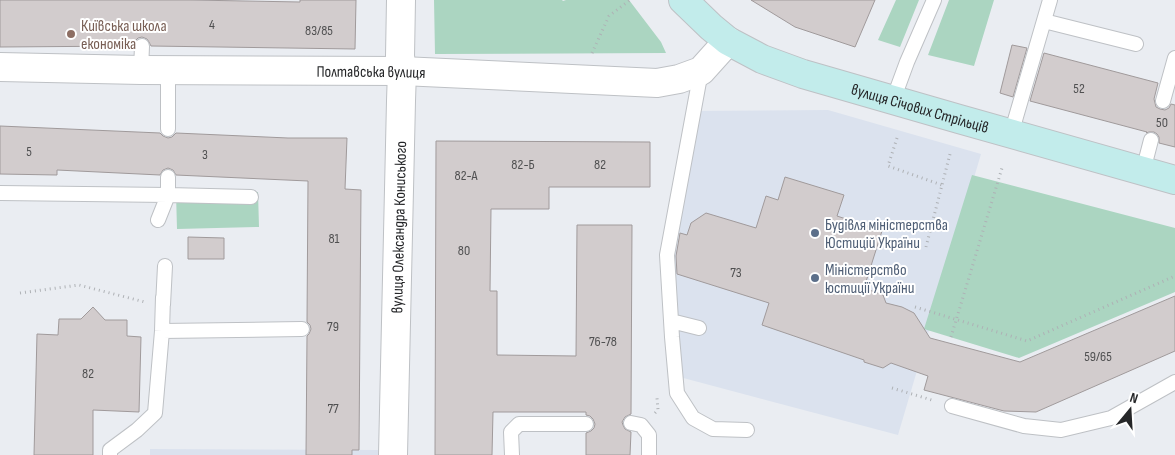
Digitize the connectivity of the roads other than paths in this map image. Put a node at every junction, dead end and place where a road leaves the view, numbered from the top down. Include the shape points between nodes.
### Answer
1 (401, 0) edge
2 (683, 0) edge
3 (934, 0) edge
4 (1050, 0) edge
5 (1044, 21) junction
6 (728, 41) junction
7 (1136, 44) dead end
8 (1175, 58) edge
9 (0, 67) edge
10 (168, 70) junction
11 (402, 71) junction
12 (701, 71) junction
13 (893, 100) junction
14 (1163, 101) dead end
15 (168, 129) dead end
16 (1012, 134) junction
17 (1150, 140) dead end
18 (1143, 171) junction
19 (168, 177) dead end
20 (1175, 180) edge
21 (0, 193) edge
22 (168, 195) junction
23 (251, 198) dead end
24 (158, 220) dead end
25 (164, 266) dead end
26 (671, 321) junction
27 (699, 328) dead end
28 (302, 329) dead end
29 (162, 331) junction
30 (1175, 382) edge
31 (952, 406) dead end
32 (631, 423) dead end
33 (586, 424) dead end
34 (747, 430) dead end
35 (110, 455) edge
36 (394, 455) edge
37 (512, 455) edge
38 (649, 455) edge

1 - 11 street, вулиця Олександра Кониського
2 - 6 main road, вулиця Січових Стрільців
3 - 13 lane
4 - 5 lane
5 - 7 lane
5 - 16 lane
6 - 12 street, Полтавська вулиця
6 - 13 main road, вулиця Січових Стрільців via 762,59 803,74
8 - 14 lane
9 - 10 street, Полтавська вулиця via 141,58
10 - 11 street, Полтавська вулиця
10 - 15 lane
11 - 12 street, Полтавська вулиця via 657,83
11 - 36 street, вулиця Олександра Кониського
12 - 26 lane via 667,255
13 - 16 main road, вулиця Січових Стрільців
16 - 18 main road, вулиця Січових Стрільців
17 - 18 lane
18 - 20 main road, вулиця Січових Стрільців
19 - 22 lane
21 - 22 lane
22 - 23 lane
22 - 24 lane
25 - 29 lane
26 - 27 lane
26 - 34 lane via 677,394 693,418 713,429
28 - 29 lane
29 - 35 lane via 155,413 110,450
30 - 31 lane via 1111,418 1061,430 1024,426
32 - 38 lane via 641,425 649,435
33 - 37 lane via 519,424 511,432

